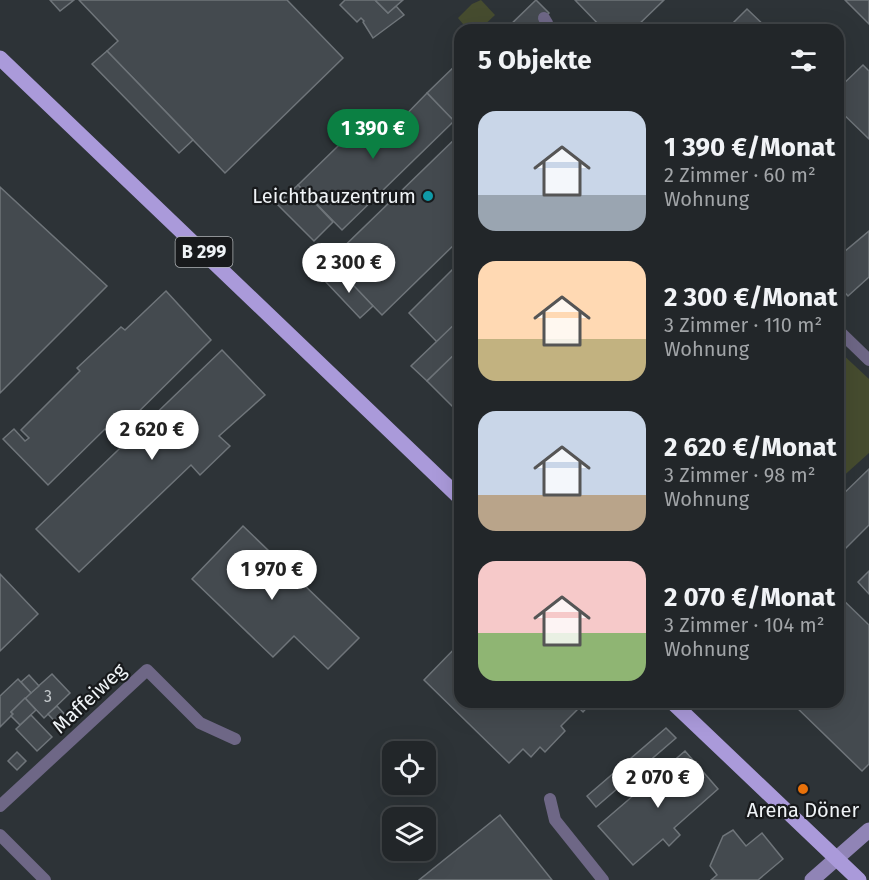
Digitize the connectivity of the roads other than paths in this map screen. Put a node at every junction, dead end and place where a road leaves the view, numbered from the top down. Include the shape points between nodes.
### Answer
1 (0, 58) edge
2 (844, 336) edge
3 (869, 360) edge
4 (454, 492) edge
5 (678, 708) edge
6 (235, 739) dead end
7 (550, 800) dead end
8 (0, 806) edge
9 (869, 831) edge
10 (0, 835) edge
11 (837, 858) junction
12 (45, 880) edge
13 (603, 880) edge
14 (813, 880) edge
15 (859, 880) edge

1 - 4 main road, B 299
2 - 3 street
5 - 11 main road
6 - 8 street, Maffeiweg via 200,723 147,670
7 - 13 street via 555,820
9 - 11 street
10 - 12 street
11 - 14 street
11 - 15 main road

